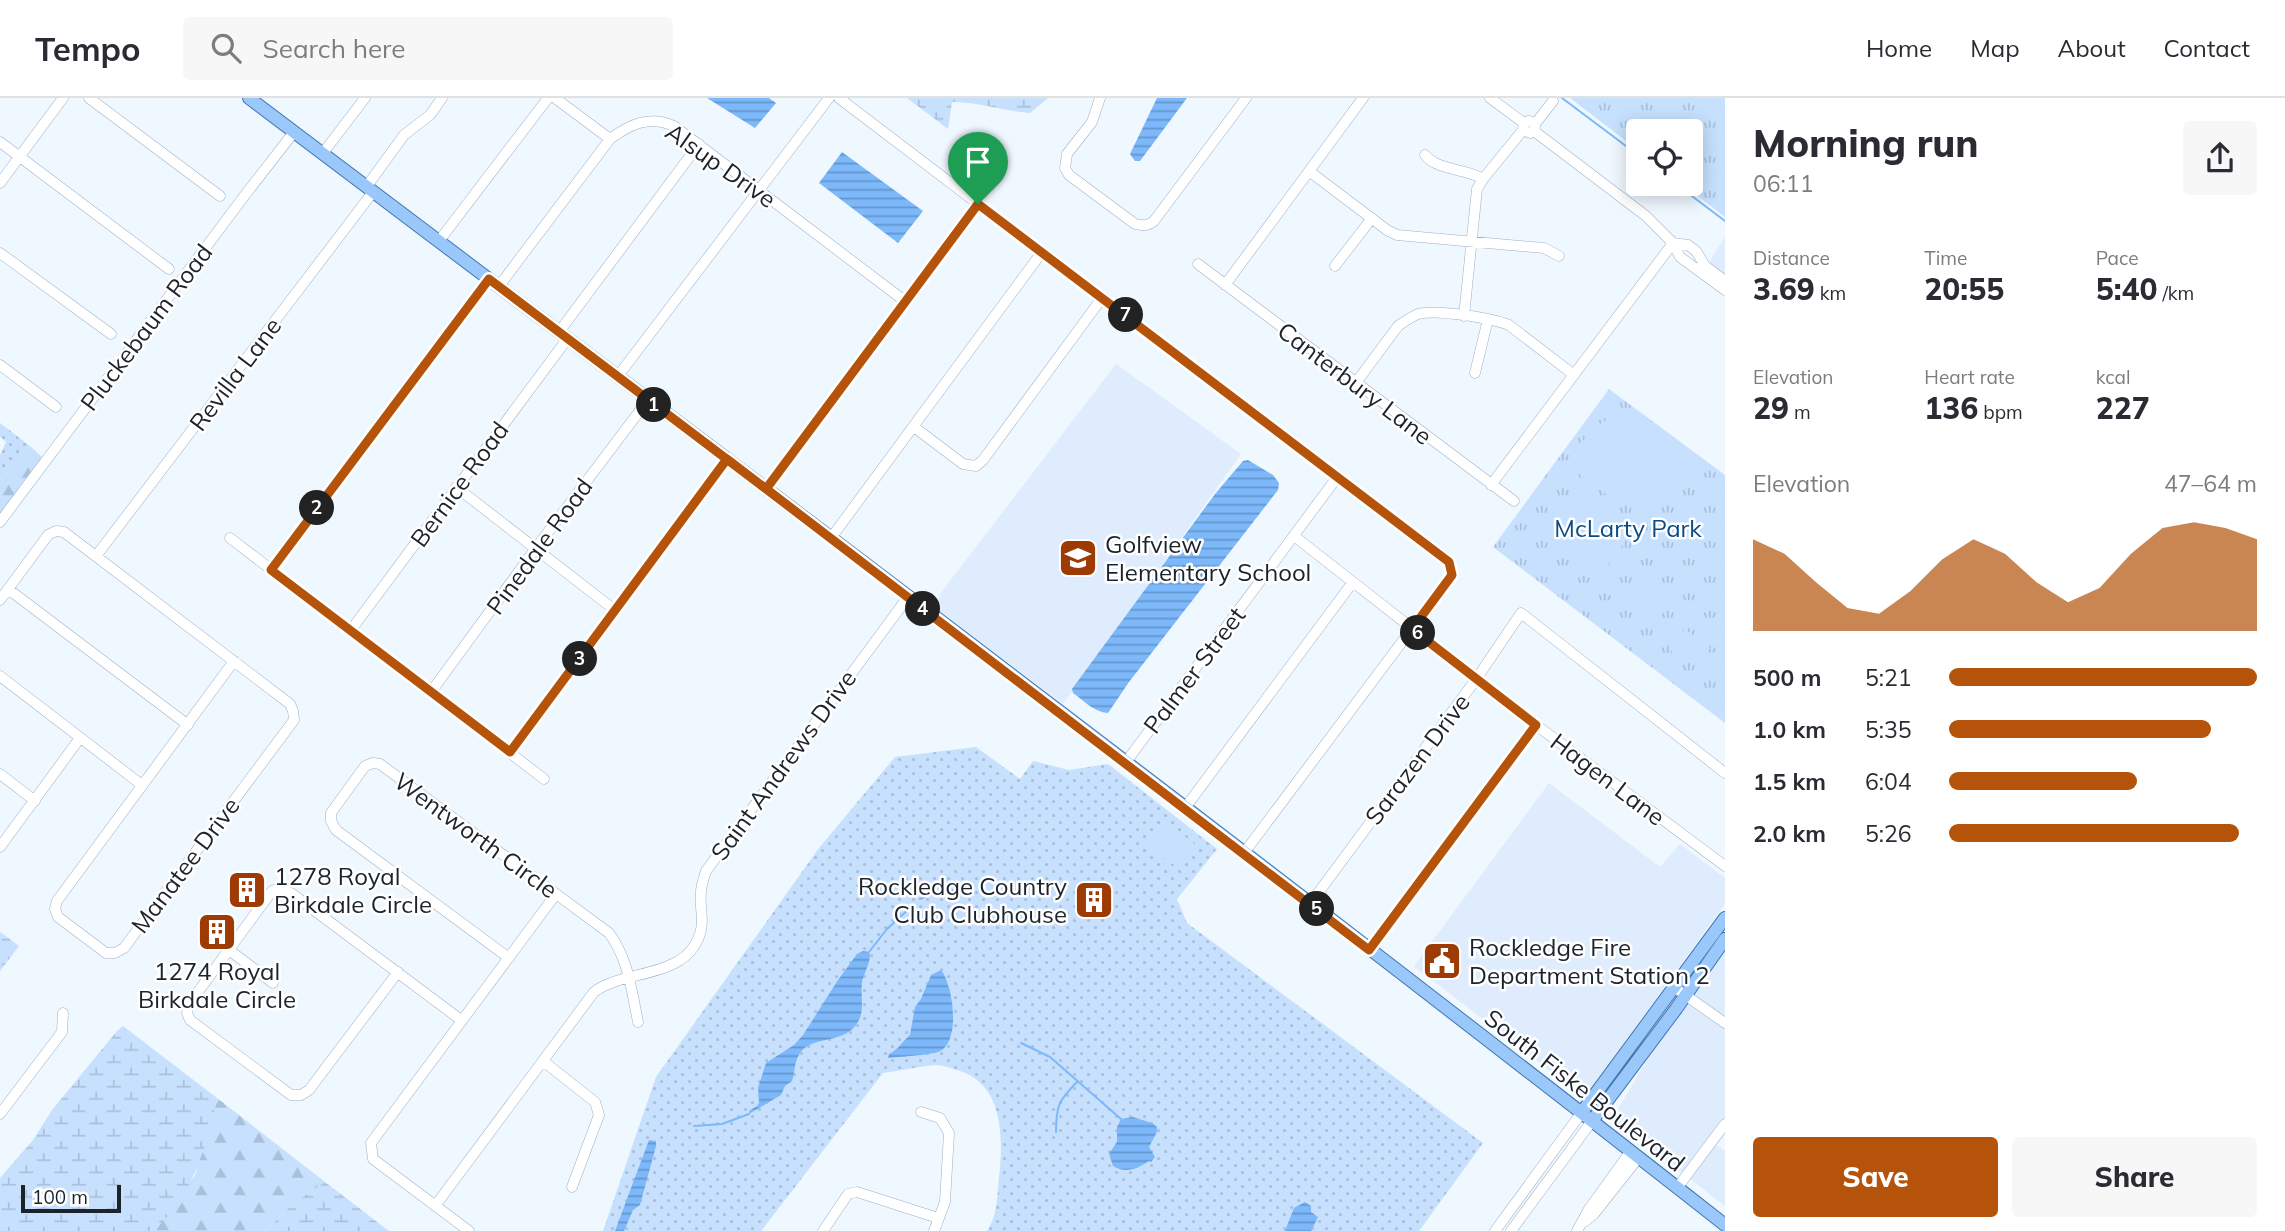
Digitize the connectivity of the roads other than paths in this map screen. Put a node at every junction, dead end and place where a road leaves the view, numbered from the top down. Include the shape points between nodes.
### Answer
1 (63, 98) edge
2 (89, 98) edge
3 (365, 98) edge
4 (442, 98) edge
5 (548, 98) edge
6 (555, 98) edge
7 (829, 98) edge
8 (839, 98) edge
9 (1100, 98) edge
10 (1246, 98) edge
11 (1363, 98) edge
12 (1490, 98) edge
13 (252, 99) edge
14 (1553, 101) dead end
15 (1529, 127) junction
16 (294, 132) junction
17 (610, 139) junction
18 (0, 142) edge
19 (699, 144) junction
20 (323, 153) junction
21 (1425, 155) dead end
22 (20, 157) junction
23 (1309, 171) junction
24 (1483, 179) junction
25 (0, 183) edge
26 (370, 189) junction
27 (759, 190) junction
28 (220, 196) dead end
29 (978, 204) junction
30 (1371, 218) junction
31 (439, 241) junction
32 (1471, 241) junction
33 (1673, 243) junction
34 (1042, 252) junction
35 (0, 253) edge
36 (1559, 256) dead end
37 (1198, 264) dead end
38 (1335, 266) dead end
39 (169, 269) dead end
40 (1725, 281) edge
41 (494, 283) junction
42 (1225, 285) junction
43 (1725, 290) edge
44 (1102, 298) junction
45 (906, 302) junction
46 (1464, 316) junction
47 (1489, 319) junction
48 (111, 334) dead end
49 (563, 335) junction
50 (0, 365) edge
51 (1475, 373) dead end
52 (1574, 374) junction
53 (618, 376) junction
54 (1355, 384) junction
55 (648, 400) junction
56 (56, 407) dead end
57 (914, 427) junction
58 (727, 459) junction
59 (1338, 476) junction
60 (1491, 485) junction
61 (456, 487) junction
62 (766, 489) junction
63 (1514, 501) dead end
64 (0, 522) edge
65 (1294, 536) junction
66 (230, 538) dead end
67 (831, 538) junction
68 (536, 548) junction
69 (96, 556) junction
70 (271, 570) junction
71 (1353, 582) junction
72 (8, 589) junction
73 (908, 597) junction
74 (0, 600) edge
75 (616, 611) junction
76 (1412, 629) junction
77 (351, 631) junction
78 (234, 661) junction
79 (0, 676) edge
80 (1477, 678) junction
81 (431, 692) junction
82 (188, 725) junction
83 (1536, 725) junction
84 (80, 738) junction
85 (510, 752) junction
86 (1126, 762) junction
87 (1725, 773) edge
88 (0, 774) edge
89 (544, 779) dead end
90 (142, 785) junction
91 (35, 801) junction
92 (1185, 808) junction
93 (0, 848) edge
94 (1244, 853) junction
95 (1725, 866) edge
96 (556, 894) junction
97 (1310, 904) junction
98 (1725, 918) edge
99 (1725, 939) edge
100 (229, 950) junction
101 (1369, 950) junction
102 (509, 958) junction
103 (398, 972) junction
104 (629, 978) junction
105 (273, 983) dead end
106 (1674, 987) junction
107 (1687, 994) junction
108 (63, 1013) dead end
109 (461, 1020) junction
110 (638, 1022) dead end
111 (1725, 1023) edge
112 (1646, 1025) junction
113 (1648, 1048) junction
114 (543, 1061) junction
115 (920, 1112) dead end
116 (1582, 1112) junction
117 (0, 1114) edge
118 (1592, 1121) junction
119 (1725, 1124) edge
120 (1635, 1154) junction
121 (1542, 1167) junction
122 (1553, 1175) junction
123 (572, 1187) dead end
124 (1677, 1188) junction
125 (435, 1206) junction
126 (939, 1218) junction
127 (1725, 1225) edge
128 (1580, 1227) edge
129 (469, 1231) edge
130 (823, 1231) edge
131 (934, 1231) edge
132 (1495, 1231) edge
133 (1511, 1231) edge

1 - 22 street
2 - 28 street
3 - 20 street
4 - 26 street, Revilla Lane via 404,135
5 - 31 street
6 - 17 street
7 - 27 street
8 - 29 street
9 - 10 street via 1092,122 1067,154 1065,168 1142,226 1154,221
11 - 23 street
12 - 15 street
13 - 16 main road, South Fiske Boulevard
14 - 15 street
15 - 24 street
15 - 33 street via 1646,216
16 - 20 main road, South Fiske Boulevard
16 - 64 street, Pluckebaum Road
17 - 19 street, Alsup Drive via 626,126 648,120 674,126
17 - 41 street, Alsup Drive
18 - 22 street
19 - 27 street, Alsup Drive
19 - 49 street, Bernice Road
20 - 26 main road, South Fiske Boulevard
21 - 24 street via 1430,161
22 - 25 street
22 - 39 street
23 - 30 street
23 - 42 street
24 - 32 street via 1477,189
26 - 31 main road, South Fiske Boulevard
26 - 69 street, Revilla Lane
27 - 45 street, Alsup Drive
27 - 53 street
29 - 34 street
29 - 45 street
30 - 32 street via 1398,235
30 - 38 street
31 - 41 main road, South Fiske Boulevard
32 - 36 street via 1544,248
32 - 46 street
33 - 40 street via 1688,245
33 - 43 street via 1681,257
33 - 52 street
34 - 44 street
34 - 57 street
35 - 48 street
37 - 42 street, Canterbury Lane
41 - 49 main road, South Fiske Boulevard
41 - 70 street, Alsup Drive
42 - 54 street, Canterbury Lane
44 - 57 street via 976,466 963,464
44 - 59 street
45 - 62 street
46 - 47 street
46 - 54 street via 1427,313 1408,319
47 - 51 street
47 - 52 street via 1509,325
49 - 53 main road, South Fiske Boulevard
49 - 61 street, Bernice Road
50 - 56 street
52 - 60 street
53 - 55 main road, South Fiske Boulevard
54 - 60 street, Canterbury Lane
55 - 58 main road, South Fiske Boulevard
55 - 68 street, Pinedale Road
57 - 67 street
58 - 62 main road, South Fiske Boulevard
58 - 75 street
59 - 65 street, Palmer Street
59 - 76 street via 1449,562 1452,575
60 - 63 street, Canterbury Lane
61 - 68 street
61 - 77 street, Bernice Road
62 - 67 main road, South Fiske Boulevard
65 - 71 street, Hagen Lane
65 - 86 street, Palmer Street
66 - 70 street
67 - 73 main road, South Fiske Boulevard
68 - 75 street
68 - 81 street, Pinedale Road
69 - 72 street via 64,531 55,531
69 - 78 street
70 - 77 street
71 - 76 street, Hagen Lane
71 - 92 street
72 - 74 street
72 - 82 street
73 - 86 main road, South Fiske Boulevard
73 - 104 street, Saint Andrews Drive via 706,871 701,929 695,944 671,965
75 - 85 street
76 - 80 street, Hagen Lane
76 - 94 street
77 - 81 street
78 - 82 street
78 - 90 street, Manatee Drive via 290,704 294,720 124,948 106,953 58,917 55,909
79 - 84 street
80 - 83 street, Hagen Lane
80 - 87 street, Sarazen Drive via 1521,613
80 - 97 street, Sarazen Drive
81 - 85 street
82 - 90 street
83 - 95 street, Hagen Lane
83 - 101 street
84 - 90 street
84 - 91 street
85 - 89 street
86 - 92 main road, South Fiske Boulevard
88 - 91 street
91 - 93 street
92 - 94 main road, South Fiske Boulevard
94 - 97 main road, South Fiske Boulevard
96 - 102 street
96 - 102 street, Wentworth Circle via 380,764 365,766 331,813 336,830
96 - 104 street, Wentworth Circle via 609,933
97 - 101 main road, South Fiske Boulevard
98 - 106 main road
99 - 107 main road
100 - 103 street via 272,891 280,888
100 - 103 street via 187,1013 190,1020 291,1095 309,1090
100 - 105 street
101 - 116 main road, South Fiske Boulevard
102 - 109 street
103 - 109 street
104 - 110 street, Wentworth Circle
104 - 114 street, Saint Andrews Drive via 594,992
106 - 107 street
106 - 112 main road
107 - 111 street
107 - 113 main road
108 - 117 street via 62,1032
109 - 125 street via 371,1143 373,1160
112 - 113 main road
112 - 116 main road
113 - 118 main road
114 - 123 street via 598,1108
114 - 125 street, Saint Andrews Drive
115 - 126 street via 940,1118 949,1133 945,1202
116 - 118 main road, South Fiske Boulevard
116 - 121 street
118 - 120 main road, South Fiske Boulevard
118 - 122 street
119 - 124 street
120 - 124 main road, South Fiske Boulevard
120 - 128 street
121 - 122 street
121 - 132 street
122 - 133 street
124 - 127 main road, South Fiske Boulevard
125 - 129 street
126 - 130 street via 857,1192 848,1194
126 - 131 street

